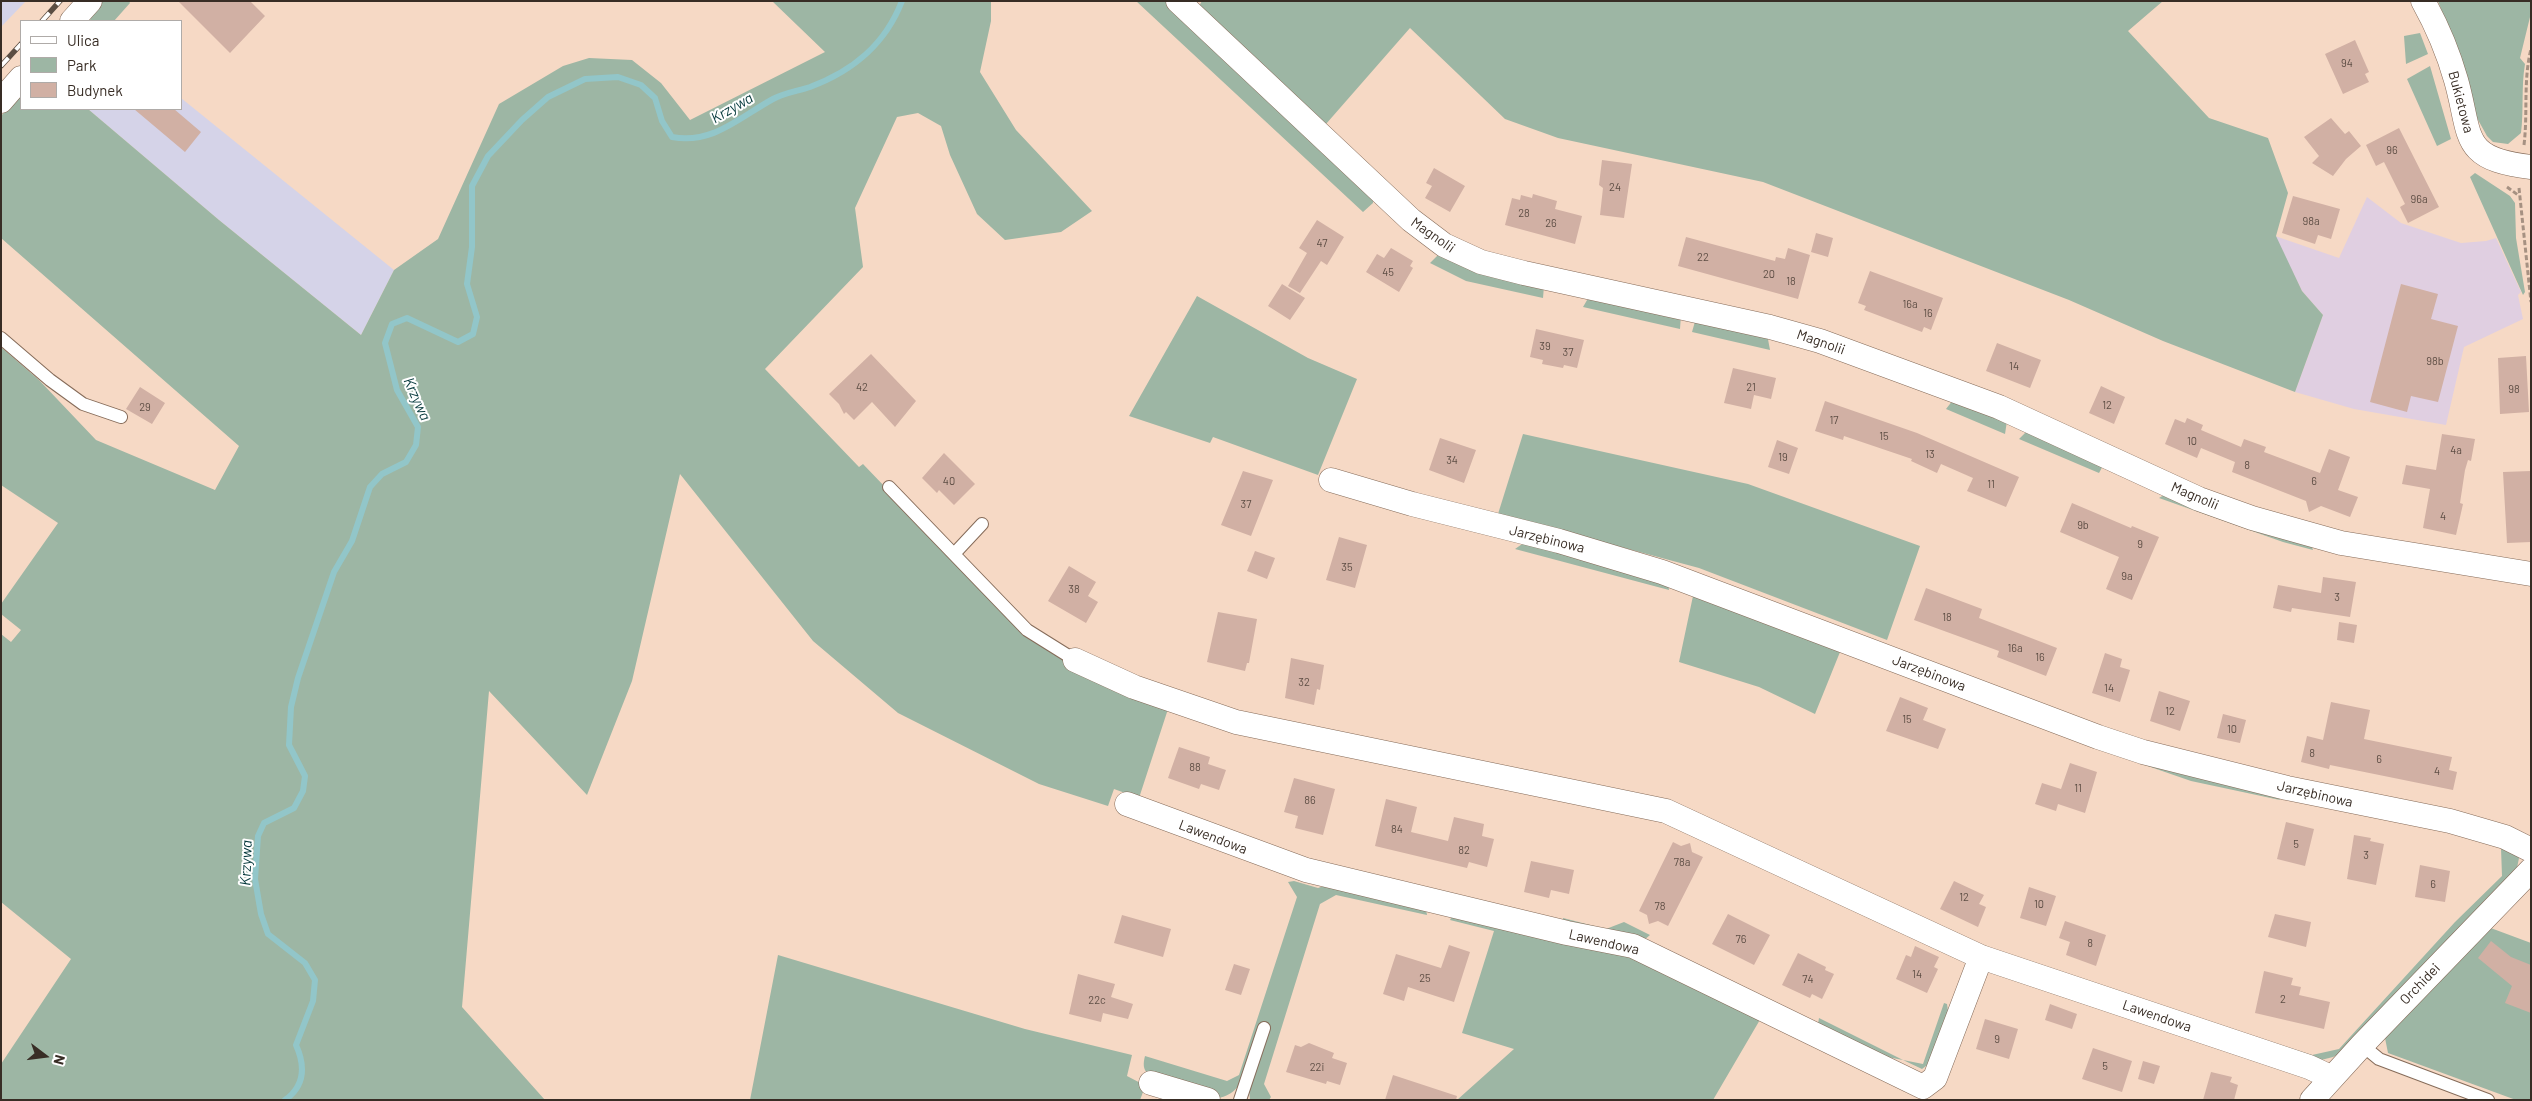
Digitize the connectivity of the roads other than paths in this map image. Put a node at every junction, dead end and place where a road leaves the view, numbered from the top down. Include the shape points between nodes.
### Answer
1 (90, 1) edge
2 (1178, 1) edge
3 (2423, 1) edge
4 (73, 20) edge
5 (20, 79) edge
6 (1, 101) edge
7 (2531, 167) edge
8 (1, 338) edge
9 (121, 416) dead end
10 (1331, 480) dead end
11 (889, 487) dead end
12 (982, 524) dead end
13 (954, 554) junction
14 (2531, 574) edge
15 (1075, 660) joint
16 (1127, 804) dead end
17 (2531, 850) edge
18 (2531, 870) edge
19 (1981, 957) junction
20 (1264, 1028) dead end
21 (2362, 1045) junction
22 (2329, 1080) junction
23 (1151, 1083) dead end
24 (1208, 1100) edge
25 (1240, 1100) edge
26 (2312, 1100) edge
27 (2488, 1100) edge

1 - 4 street
2 - 14 street, Magnolii via 1411,220 1464,256 1524,273 1820,341 1998,407 2199,499 2287,529 2341,543
3 - 7 street, Bukietowa via 2447,53 2463,122 2472,143 2485,156 2502,163
5 - 6 street
8 - 9 lane via 84,404
10 - 17 street, Jarzębinowa via 1662,572 2079,731 2143,752 2323,797 2450,821 2505,837
11 - 13 lane
12 - 13 lane
13 - 15 lane via 1027,630
15 - 19 street, Lawendowa via 1117,681 1236,722 1666,811
16 - 19 street, Lawendowa via 1306,870 1540,927 1633,946 1923,1087 1935,1078
18 - 21 street, Orchidei
19 - 22 street, Lawendowa via 2309,1067
20 - 25 lane
21 - 22 street, Orchidei
21 - 27 lane via 2379,1059
22 - 26 street, Orchidei
23 - 24 street

